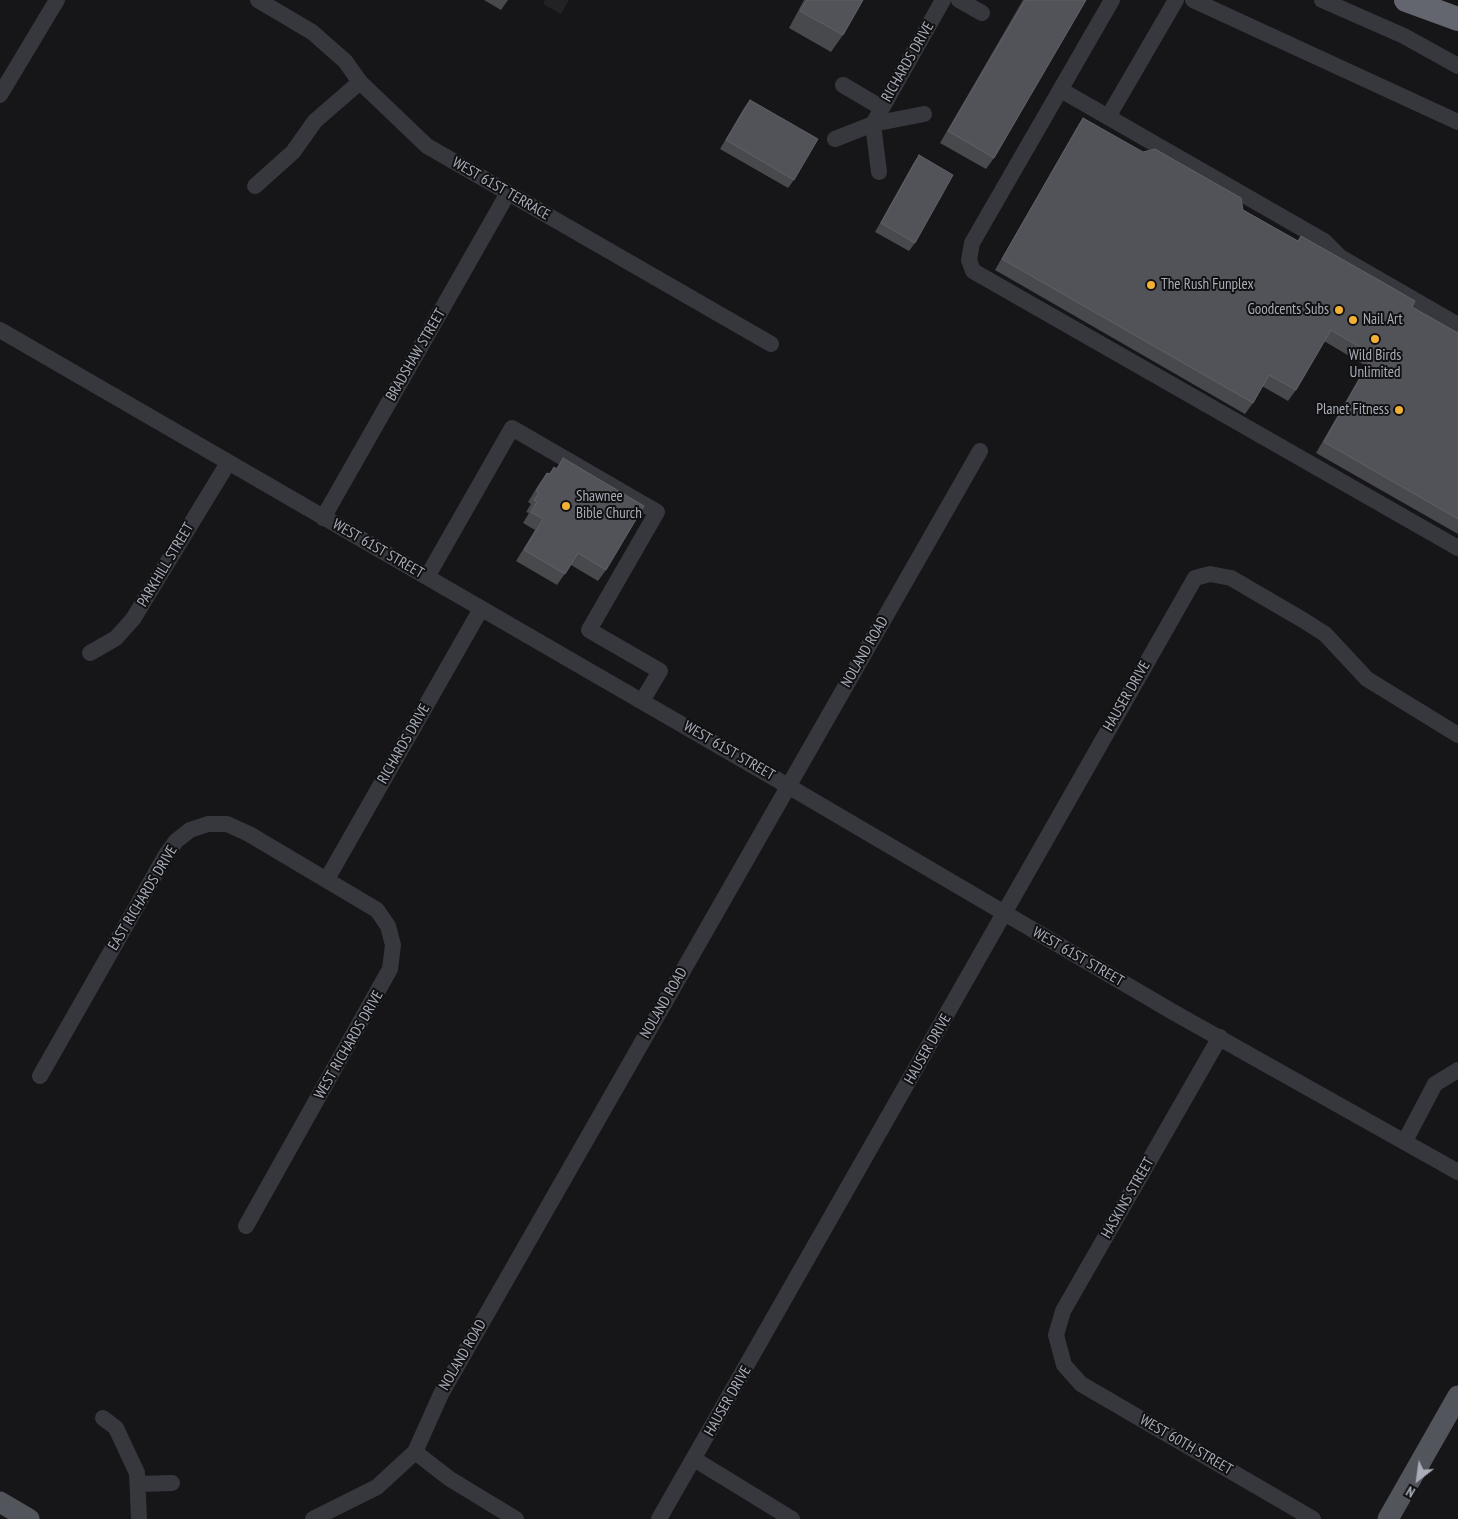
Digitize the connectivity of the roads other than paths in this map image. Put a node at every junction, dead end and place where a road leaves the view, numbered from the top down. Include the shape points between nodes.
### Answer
1 (57, 0) edge
2 (258, 0) edge
3 (943, 0) edge
4 (959, 0) edge
5 (1112, 0) edge
6 (1176, 0) edge
7 (1193, 0) edge
8 (1322, 0) edge
9 (1406, 0) edge
10 (982, 13) dead end
11 (1458, 19) edge
12 (1458, 66) edge
13 (360, 82) junction
14 (843, 85) dead end
15 (1061, 90) junction
16 (0, 95) edge
17 (882, 108) junction
18 (924, 114) dead end
19 (1108, 117) junction
20 (1458, 122) edge
21 (873, 124) junction
22 (835, 139) dead end
23 (879, 172) dead end
24 (255, 186) dead end
25 (508, 193) junction
26 (1458, 325) edge
27 (0, 330) edge
28 (771, 344) dead end
29 (980, 451) dead end
30 (228, 463) junction
31 (323, 518) junction
32 (1458, 548) edge
33 (427, 577) junction
34 (481, 609) junction
35 (90, 653) dead end
36 (642, 701) junction
37 (1458, 735) edge
38 (788, 786) junction
39 (327, 879) junction
40 (1004, 912) junction
41 (1220, 1038) junction
42 (1458, 1070) edge
43 (40, 1076) dead end
44 (1405, 1141) junction
45 (1458, 1172) edge
46 (246, 1226) dead end
47 (1064, 1365) joint
48 (1458, 1396) edge
49 (104, 1418) dead end
50 (415, 1452) junction
51 (694, 1459) junction
52 (172, 1483) dead end
53 (138, 1484) junction
54 (0, 1502) edge
55 (29, 1519) edge
56 (140, 1519) edge
57 (313, 1519) edge
58 (516, 1519) edge
59 (660, 1519) edge
60 (792, 1519) edge
61 (1313, 1519) edge
62 (1388, 1519) edge

1 - 16 street
2 - 13 street, WEST 61ST TERRACE via 312,32 345,61
3 - 17 street, RICHARDS DRIVE
4 - 10 street
5 - 15 street
6 - 19 street
7 - 20 street
8 - 12 street via 1404,36
9 - 11 highway
13 - 24 street via 315,121 293,152
13 - 25 street, WEST 61ST TERRACE via 427,146
14 - 17 street
15 - 19 street
15 - 32 street via 972,243 969,260 973,271
17 - 21 street, RICHARDS DRIVE
18 - 21 street
19 - 26 street via 1320,239 1340,257
21 - 22 street
21 - 23 street
25 - 28 street, WEST 61ST TERRACE
25 - 31 street, BRADSHAW STREET
27 - 30 street, WEST 61ST STREET
29 - 38 street, NOLAND ROAD
30 - 31 street, WEST 61ST STREET
30 - 35 street, PARKHILL STREET via 133,619 116,638
31 - 33 street, WEST 61ST STREET
33 - 34 street, WEST 61ST STREET
33 - 36 street via 512,428 530,438 657,512 589,630 660,671
34 - 36 street, WEST 61ST STREET
34 - 39 street, RICHARDS DRIVE
36 - 38 street, WEST 61ST STREET
37 - 40 street, HAUSER DRIVE via 1367,679 1325,634 1303,620 1231,578 1210,574 1195,578
38 - 40 street, WEST 61ST STREET
38 - 50 street, NOLAND ROAD via 441,1394
39 - 43 street, EAST RICHARDS DRIVE via 227,824 208,824 190,830 166,855
39 - 46 street, WEST RICHARDS DRIVE via 378,910 388,926 393,945 390,970
40 - 41 street, WEST 61ST STREET
40 - 51 street, HAUSER DRIVE
41 - 44 street, WEST 61ST STREET
41 - 47 street, HASKINS STREET via 1064,1311 1056,1335
42 - 44 street via 1434,1084
44 - 45 street, WEST 61ST STREET
47 - 61 street, WEST 60TH STREET via 1080,1384
48 - 62 main road
49 - 53 street via 116,1428 137,1472
50 - 57 street, NOLAND ROAD via 377,1487
50 - 58 street via 450,1479
51 - 59 street, HAUSER DRIVE
51 - 60 street
52 - 53 street
53 - 56 street
54 - 55 main road

